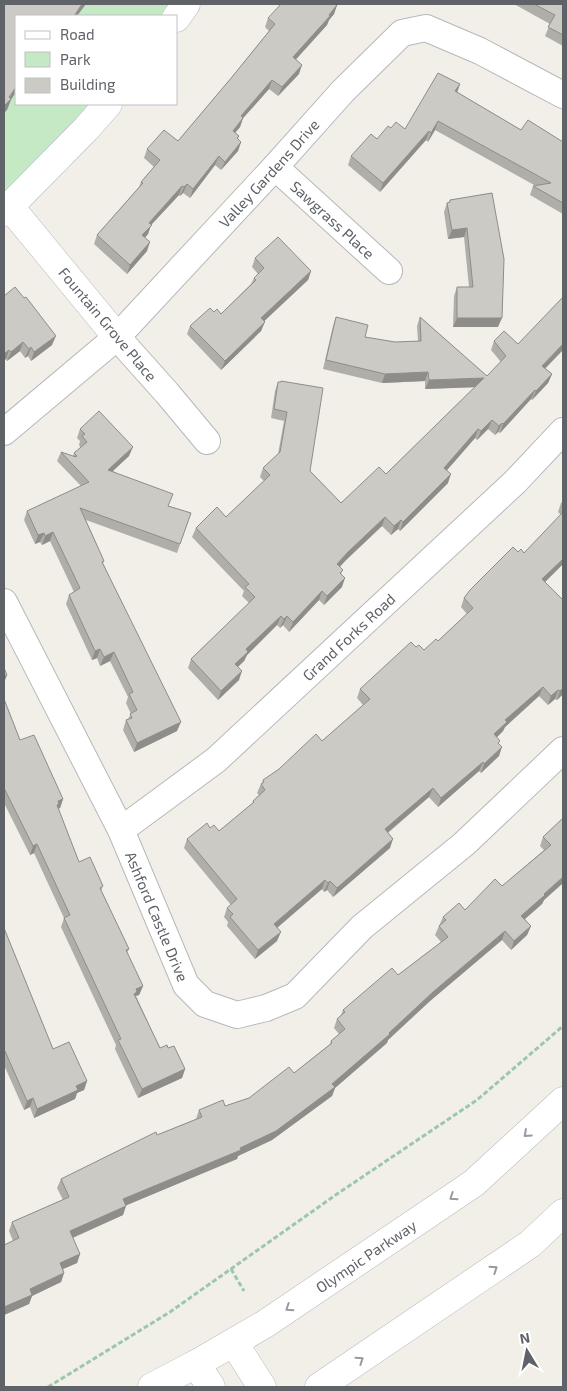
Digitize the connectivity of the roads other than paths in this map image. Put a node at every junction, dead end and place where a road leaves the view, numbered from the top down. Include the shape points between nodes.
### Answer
1 (186, 4) edge
2 (178, 15) edge
3 (563, 95) edge
4 (107, 105) edge
5 (275, 167) junction
6 (7, 209) edge
7 (389, 271) dead end
8 (117, 337) junction
9 (563, 431) edge
10 (4, 432) edge
11 (207, 441) dead end
12 (4, 602) edge
13 (563, 750) edge
14 (121, 830) junction
15 (563, 1102) edge
16 (563, 1213) edge
17 (234, 1343) junction
18 (196, 1364) junction
19 (152, 1387) edge
20 (211, 1387) edge
21 (262, 1387) edge
22 (319, 1387) edge

1 - 2 main road
3 - 5 street, Valley Gardens Drive via 480,51 426,28 402,33 343,91
4 - 6 main road
5 - 7 street, Sawgrass Place
5 - 8 street, Valley Gardens Drive
6 - 8 main road, Fountain Grove Place
8 - 10 street, Valley Gardens Drive
8 - 11 street, Fountain Grove Place
9 - 14 street, Grand Forks Road via 515,482 216,760
12 - 14 street, Ashford Castle Drive
13 - 14 street, Ashford Castle Drive via 464,844 362,927 295,996 237,1015 205,1004 186,985
15 -> 17 main road, Olympic Parkway via 474,1183
22 -> 16 main road via 530,1244
17 - 18 main road, Olympic Parkway
17 - 21 main road
18 - 19 main road, Olympic Parkway
18 - 20 main road

